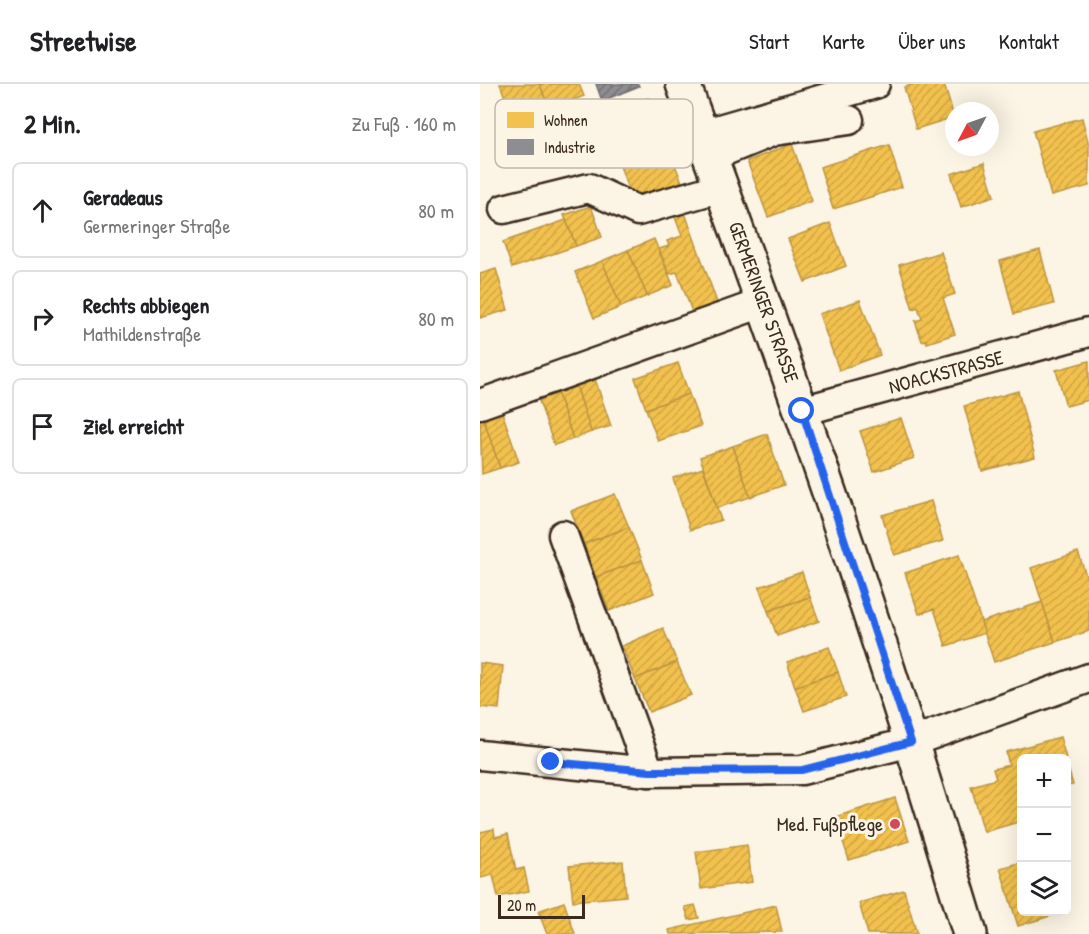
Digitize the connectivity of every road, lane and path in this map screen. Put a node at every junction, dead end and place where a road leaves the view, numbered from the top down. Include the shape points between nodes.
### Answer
1 (683, 84) edge
2 (875, 84) edge
3 (689, 99) edge
4 (693, 111) edge
5 (849, 120) dead end
6 (706, 145) junction
7 (722, 187) junction
8 (504, 209) dead end
9 (765, 302) junction
10 (1089, 333) edge
11 (480, 404) edge
12 (802, 411) junction
13 (563, 535) dead end
14 (1089, 678) edge
15 (911, 742) junction
16 (480, 755) edge
17 (650, 771) junction
18 (970, 934) edge

1 - 3 main road, GERMERINGER STRASSE
2 - 6 street
4 - 6 main road, GERMERINGER STRASSE
5 - 6 street
6 - 7 main road, GERMERINGER STRASSE
7 - 8 street via 638,211 589,188
7 - 9 main road, GERMERINGER STRASSE
9 - 11 street
9 - 12 main road, GERMERINGER STRASSE
10 - 12 street, NOACKSTRASSE
12 - 15 main road, GERMERINGER STRASSE
13 - 17 street
14 - 15 street
15 - 17 street via 802,770
15 - 18 main road, GERMERINGER STRASSE
16 - 17 street

